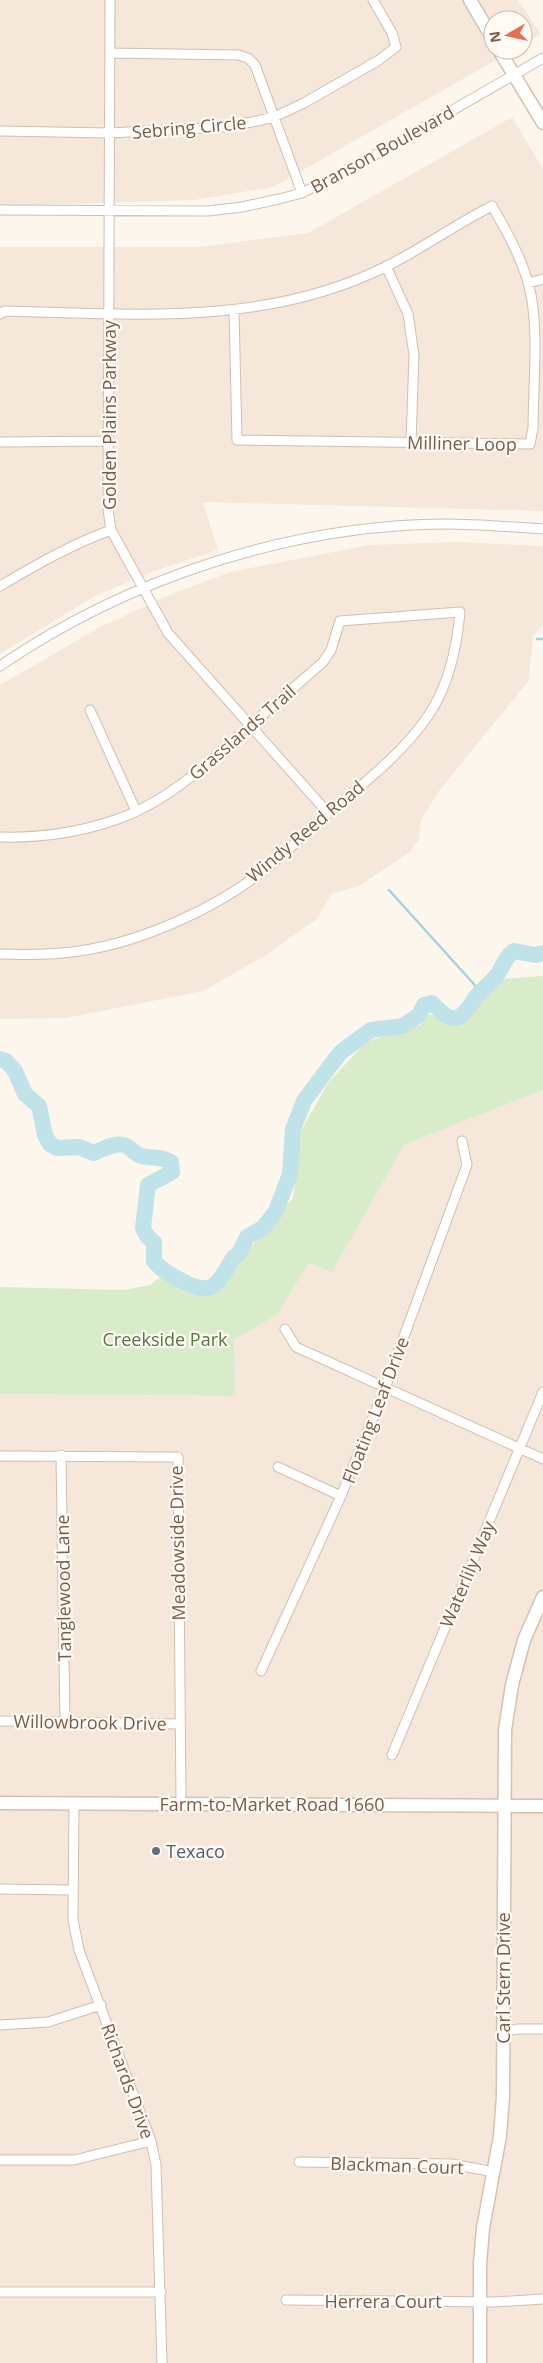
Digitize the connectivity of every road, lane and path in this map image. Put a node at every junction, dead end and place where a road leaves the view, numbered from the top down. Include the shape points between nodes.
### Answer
1 (110, 0) edge
2 (373, 0) edge
3 (470, 0) edge
4 (483, 22) edge
5 (110, 53) junction
6 (543, 58) edge
7 (506, 60) edge
8 (514, 74) junction
9 (274, 117) junction
10 (543, 123) edge
11 (0, 131) edge
12 (110, 133) junction
13 (302, 193) junction
14 (0, 210) edge
15 (109, 211) junction
16 (386, 266) junction
17 (543, 279) edge
18 (528, 283) junction
19 (234, 310) junction
20 (108, 313) junction
21 (0, 314) edge
22 (109, 441) junction
23 (0, 442) edge
24 (411, 442) junction
25 (543, 529) edge
26 (111, 530) junction
27 (0, 586) edge
28 (143, 588) junction
29 (460, 612) joint
30 (0, 666) edge
31 (90, 710) dead end
32 (250, 726) junction
33 (136, 811) junction
34 (328, 813) junction
35 (0, 837) edge
36 (0, 954) edge
37 (462, 1141) dead end
38 (285, 1329) dead end
39 (385, 1388) junction
40 (543, 1392) edge
41 (520, 1449) junction
42 (61, 1455) junction
43 (0, 1456) edge
44 (543, 1459) edge
45 (278, 1467) dead end
46 (341, 1496) junction
47 (543, 1597) edge
48 (261, 1671) dead end
49 (0, 1720) edge
50 (65, 1721) junction
51 (180, 1724) junction
52 (392, 1755) dead end
53 (181, 1802) junction
54 (0, 1803) edge
55 (74, 1803) junction
56 (505, 1806) junction
57 (543, 1806) edge
58 (0, 1890) edge
59 (72, 1890) junction
60 (101, 2005) junction
61 (0, 2025) edge
62 (543, 2029) edge
63 (502, 2032) junction
64 (151, 2141) junction
65 (0, 2160) edge
66 (299, 2162) dead end
67 (494, 2172) junction
68 (0, 2292) edge
69 (161, 2292) junction
70 (543, 2299) edge
71 (286, 2300) dead end
72 (480, 2302) junction
73 (162, 2363) edge
74 (480, 2363) edge

1 - 5 street, Golden Plains Parkway
2 - 9 street, Sebring Circle via 392,33 396,47 379,60
3 - 4 street
5 - 9 street via 238,55 248,58 255,65
5 - 12 street, Golden Plains Parkway
6 - 8 street, Branson Boulevard
7 - 8 street
8 - 10 street
8 - 13 street, Branson Boulevard via 354,168
9 - 12 street, Sebring Circle via 221,127
9 - 13 street
11 - 12 street, Sebring Circle
12 - 15 street, Golden Plains Parkway
13 - 15 street, Branson Boulevard via 242,207
14 - 15 street, Branson Boulevard
15 - 20 street, Golden Plains Parkway
16 - 18 street, Milliner Loop via 492,206 514,244
16 - 19 street, Milliner Loop via 290,301
16 - 24 street via 408,314 413,347
17 - 18 street
18 - 24 street, Milliner Loop via 534,328 530,444
19 - 20 street, Milliner Loop via 191,314
19 - 24 street, Milliner Loop via 236,440
20 - 21 street, Milliner Loop via 4,311
20 - 22 street, Golden Plains Parkway
22 - 23 street
22 - 26 street, Golden Plains Parkway via 108,508
25 - 28 street via 444,524 349,532 241,553
26 - 27 street via 50,557
26 - 28 street, Golden Plains Parkway
28 - 30 street via 95,608 39,639
28 - 32 street, Golden Plains Parkway via 168,633
29 - 32 street, Grasslands Trail via 340,621 331,650 323,662
29 - 34 street, Windy Reed Road via 445,684 429,716 403,746
31 - 33 street
32 - 33 street, Grasslands Trail via 197,772 161,798
32 - 34 street, Golden Plains Parkway
33 - 35 street, Grasslands Trail via 81,830 20,838
34 - 36 street, Windy Reed Road via 267,868 188,916 117,942 81,951
37 - 39 street, Floating Leaf Drive via 467,1166
38 - 39 street via 296,1347
39 - 41 street
39 - 46 street, Floating Leaf Drive
40 - 41 street, Waterlily Way
41 - 44 street
41 - 52 street, Waterlily Way
42 - 43 street, Meadowside Drive
42 - 50 street, Tanglewood Lane
42 - 51 street, Meadowside Drive via 178,1457
45 - 46 street
46 - 48 street, Floating Leaf Drive
47 - 56 street, Carl Stern Drive via 524,1640 512,1685 505,1730
49 - 50 street, Willowbrook Drive
50 - 51 street, Willowbrook Drive
51 - 53 street, Meadowside Drive
53 - 55 street, Farm-to-Market Road 1660
53 - 56 street, Farm-to-Market Road 1660
54 - 55 street, Farm-to-Market Road 1660
55 - 59 street, Richards Drive
56 - 57 street, Farm-to-Market Road 1660
56 - 63 street, Carl Stern Drive
58 - 59 street
59 - 60 street, Richards Drive via 79,1950
60 - 61 street via 48,2022
60 - 64 street, Richards Drive
62 - 63 street
63 - 67 street, Carl Stern Drive via 503,2096
64 - 65 street via 74,2160
64 - 69 street, Richards Drive via 158,2189
66 - 67 street, Blackman Court via 452,2164
67 - 72 street, Carl Stern Drive via 483,2228
68 - 69 street
69 - 73 street, Richards Drive
70 - 72 street, Herrera Court
71 - 72 street, Herrera Court
72 - 74 street, Carl Stern Drive

